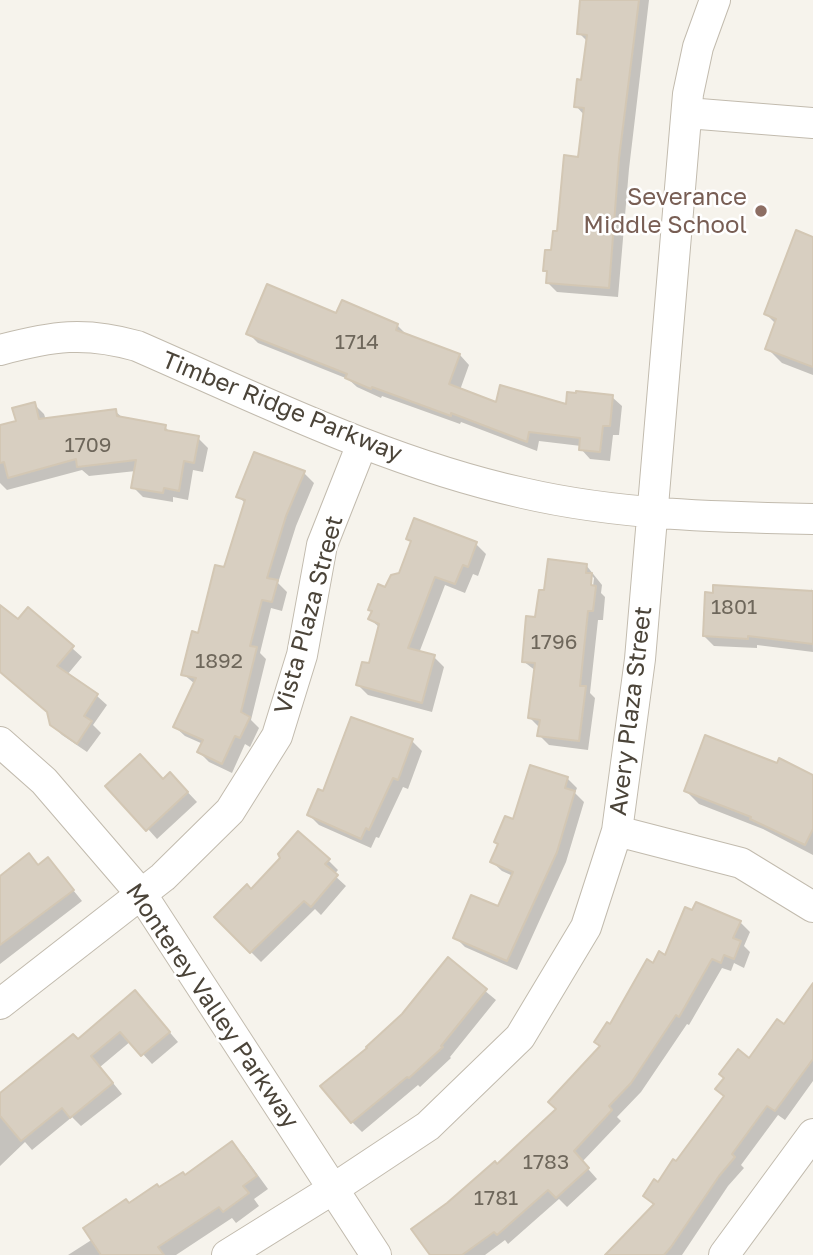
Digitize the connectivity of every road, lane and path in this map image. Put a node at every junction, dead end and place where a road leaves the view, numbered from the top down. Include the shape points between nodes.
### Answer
1 (715, 0) edge
2 (687, 113) junction
3 (813, 123) edge
4 (0, 350) edge
5 (362, 444) junction
6 (651, 513) junction
7 (813, 519) edge
8 (0, 743) edge
9 (617, 831) junction
10 (142, 895) junction
11 (813, 907) edge
12 (0, 1004) edge
13 (813, 1134) edge
14 (333, 1189) junction
15 (739, 1250) edge
16 (227, 1255) edge
17 (376, 1255) edge

1 - 2 street, Avery Plaza Street via 698,47
2 - 3 street
2 - 6 street, Avery Plaza Street
4 - 5 street, Timber Ridge Parkway via 43,339 113,339
5 - 6 street, Timber Ridge Parkway via 524,494
5 - 10 street, Vista Plaza Street via 322,545 302,654 277,736 230,811
6 - 7 street, Timber Ridge Parkway
6 - 9 street, Avery Plaza Street via 640,659
8 - 10 street, Monterey Valley Parkway via 44,781
9 - 11 street via 741,863
9 - 14 street, Avery Plaza Street via 586,927 520,1037 428,1126
10 - 12 street, Vista Plaza Street
10 - 14 street, Monterey Valley Parkway
13 - 15 street
14 - 16 street, Avery Plaza Street
14 - 17 street, Monterey Valley Parkway

